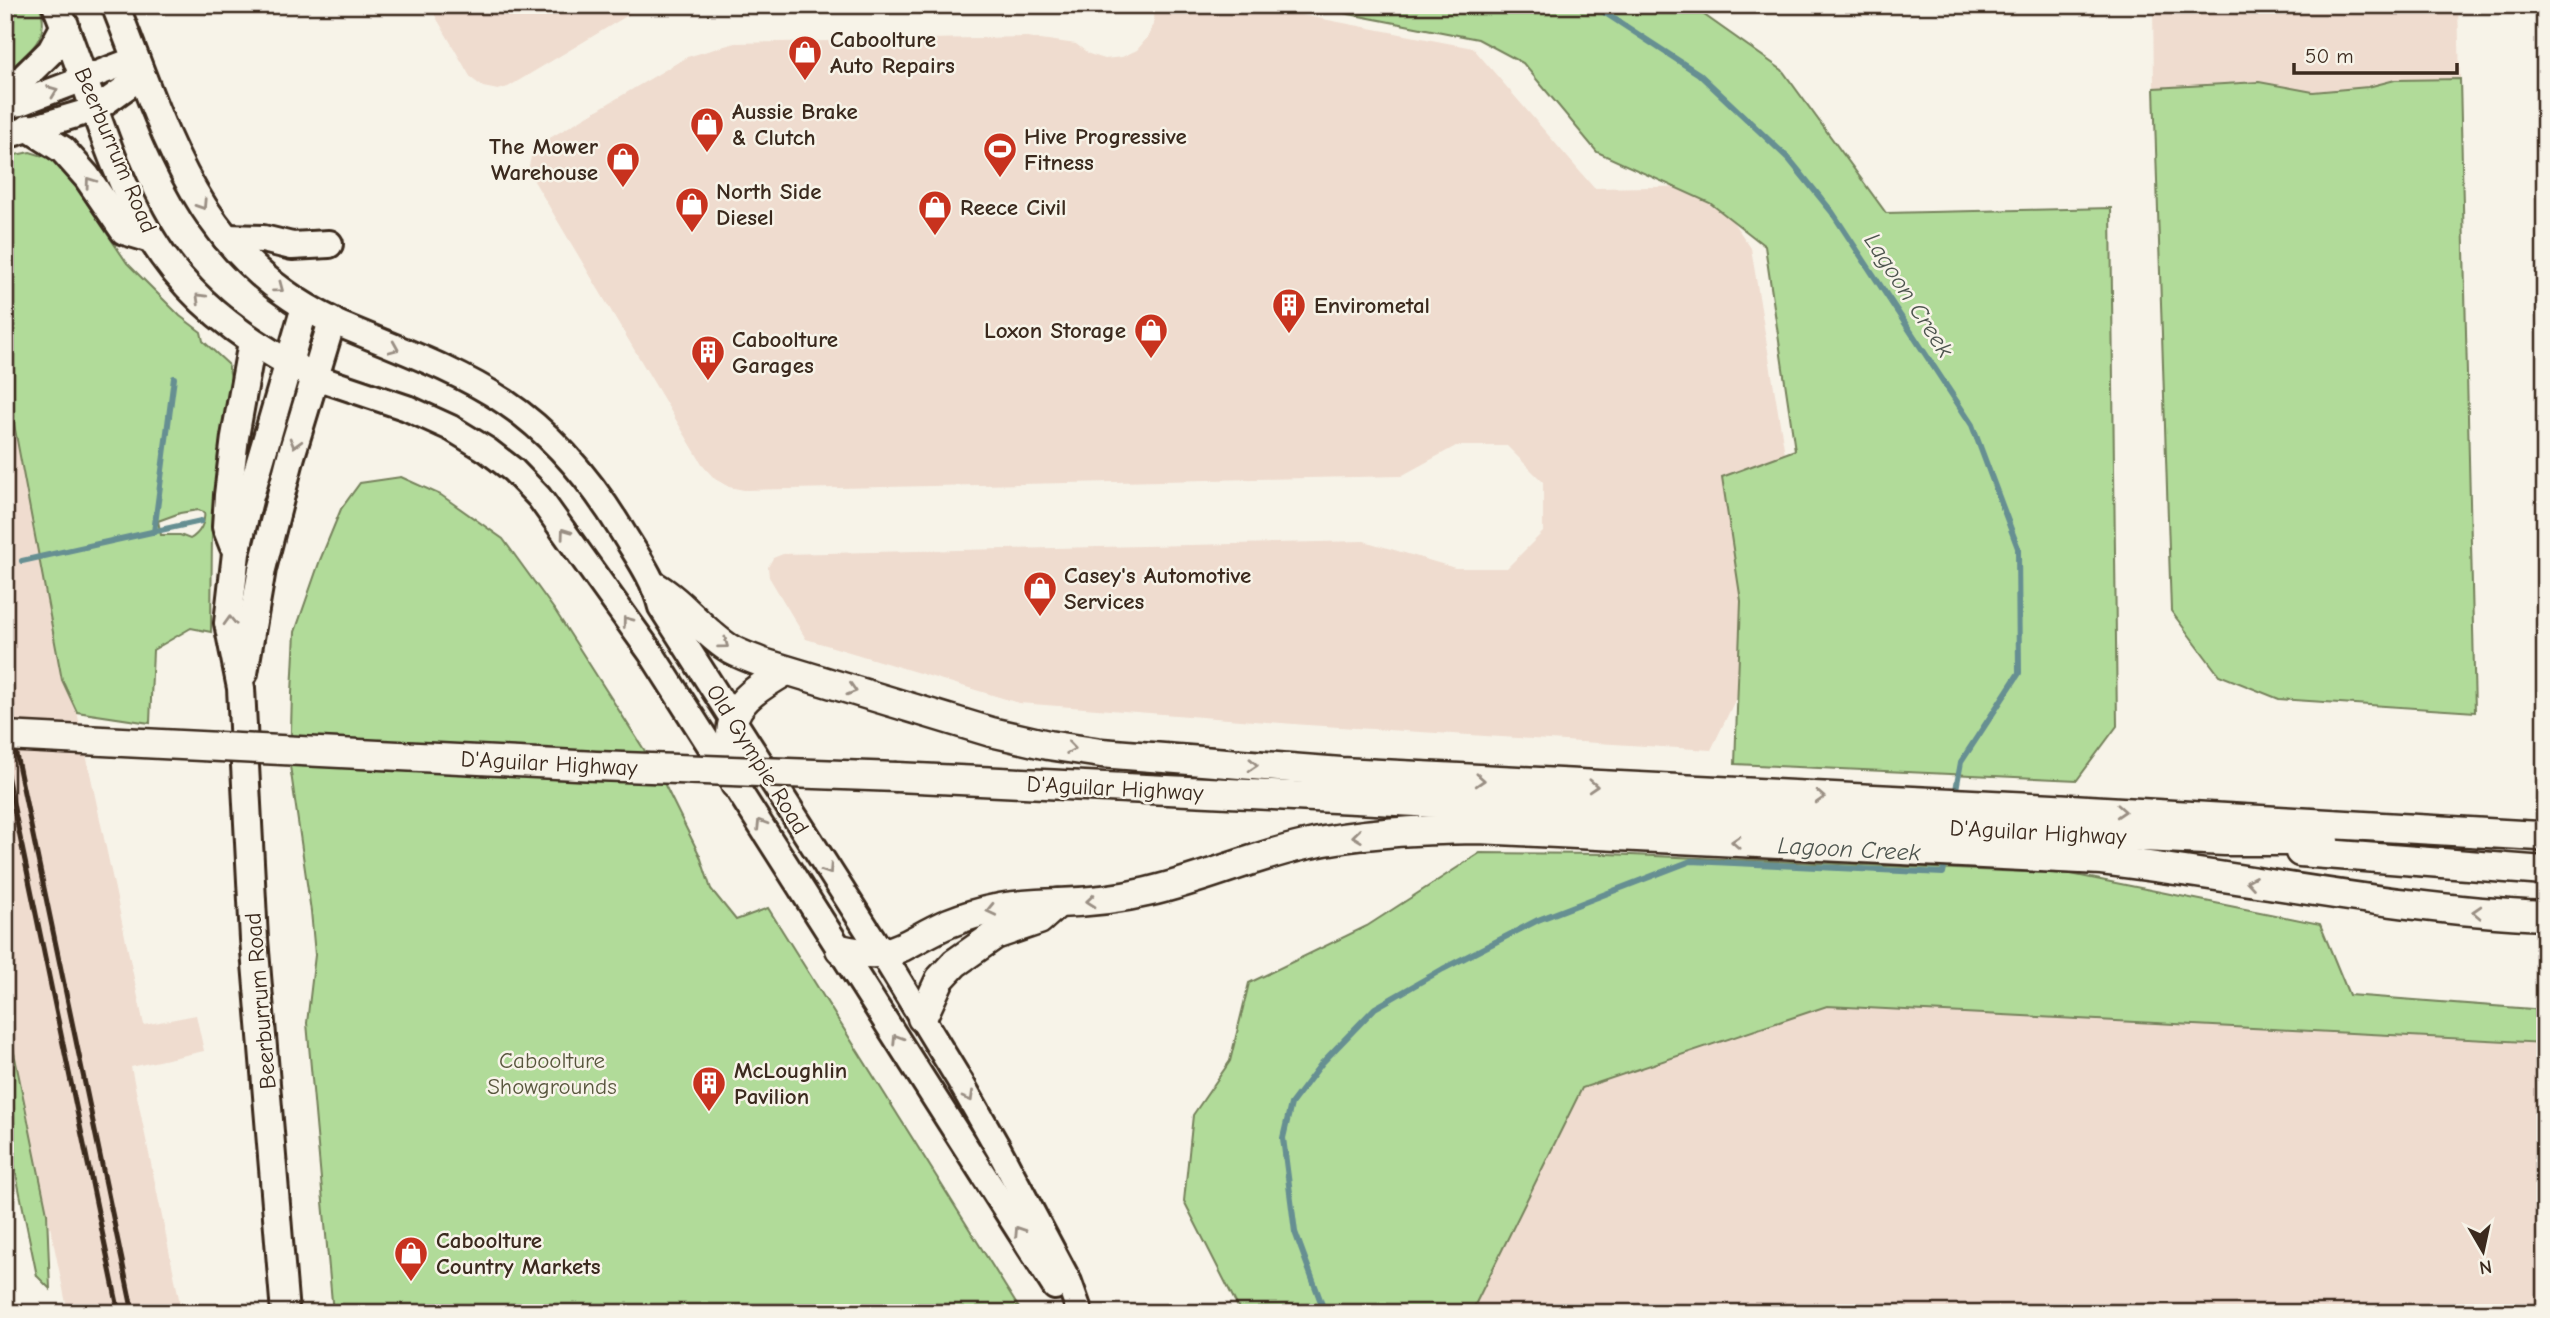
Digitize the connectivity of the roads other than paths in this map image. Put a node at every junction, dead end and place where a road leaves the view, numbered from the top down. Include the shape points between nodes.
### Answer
1 (115, 5) edge
2 (60, 15) edge
3 (139, 67) junction
4 (85, 78) junction
5 (5, 96) edge
6 (5, 105) edge
7 (96, 109) junction
8 (17, 132) edge
9 (226, 238) junction
10 (151, 239) junction
11 (328, 244) dead end
12 (305, 307) junction
13 (332, 321) junction
14 (252, 342) junction
15 (289, 364) junction
16 (314, 377) junction
17 (236, 553) junction
18 (656, 586) junction
19 (786, 671) junction
20 (241, 688) junction
21 (733, 720) junction
22 (5, 736) edge
23 (735, 784) junction
24 (2545, 838) edge
25 (2225, 841) junction
26 (2545, 851) edge
27 (2545, 871) edge
28 (1058, 903) junction
29 (2545, 916) edge
30 (840, 949) junction
31 (882, 953) junction
32 (922, 1018) junction
33 (1078, 1309) edge
34 (285, 1313) edge

1 - 3 main road
2 - 4 main road, Beerburrum Road
2 - 5 main road via 51,51
3 - 4 main road
3 - 7 main road
3 -> 9 main road via 181,172
6 -> 4 main road
4 - 7 main road, Beerburrum Road
7 - 8 main road
7 - 10 main road, Beerburrum Road
10 -> 8 main road via 124,231 63,150
9 - 11 main road via 263,239 292,247
9 -> 12 main road via 254,268
14 -> 10 main road, Beerburrum Road via 196,295
12 - 13 main road
12 - 15 main road, Beerburrum Road
13 - 16 main road, Beerburrum Road
13 -> 18 main road, Old Gympie Road via 473,383 541,430 592,486
14 - 15 main road, Beerburrum Road
14 - 17 main road via 235,437 226,527
15 - 16 main road, Beerburrum Road
15 - 17 main road, Beerburrum Road
16 -> 20 main road, Beerburrum Road via 262,569
23 -> 16 main road, Old Gympie Road via 651,653 539,497 513,470 428,416
20 -> 17 main road, Beerburrum Road via 228,623
18 -> 19 highway via 728,648
18 - 21 main road, Old Gympie Road via 661,607
19 - 21 highway via 743,700
19 -> 24 highway via 991,732 1101,753 1525,782 2053,807
20 - 34 main road, Beerburrum Road via 254,939
21 - 23 highway
21 -> 31 main road, Old Gympie Road
22 - 25 highway, D'Aguilar Highway, bridge
30 -> 23 main road, Old Gympie Road
25 - 26 highway, D'Aguilar Highway
25 - 27 highway, D'Aguilar Highway via 2313,853
29 -> 28 highway via 2382,902 2101,860 1478,829 1346,838 1273,854 1147,892
28 -> 31 highway via 981,912 948,923 901,949
28 - 32 highway via 1039,920 995,935 954,963 935,987
30 - 31 highway
33 -> 30 main road, Old Gympie Road via 1056,1289
31 - 32 main road, Old Gympie Road
32 -> 33 main road, Old Gympie Road via 998,1148 1069,1282

